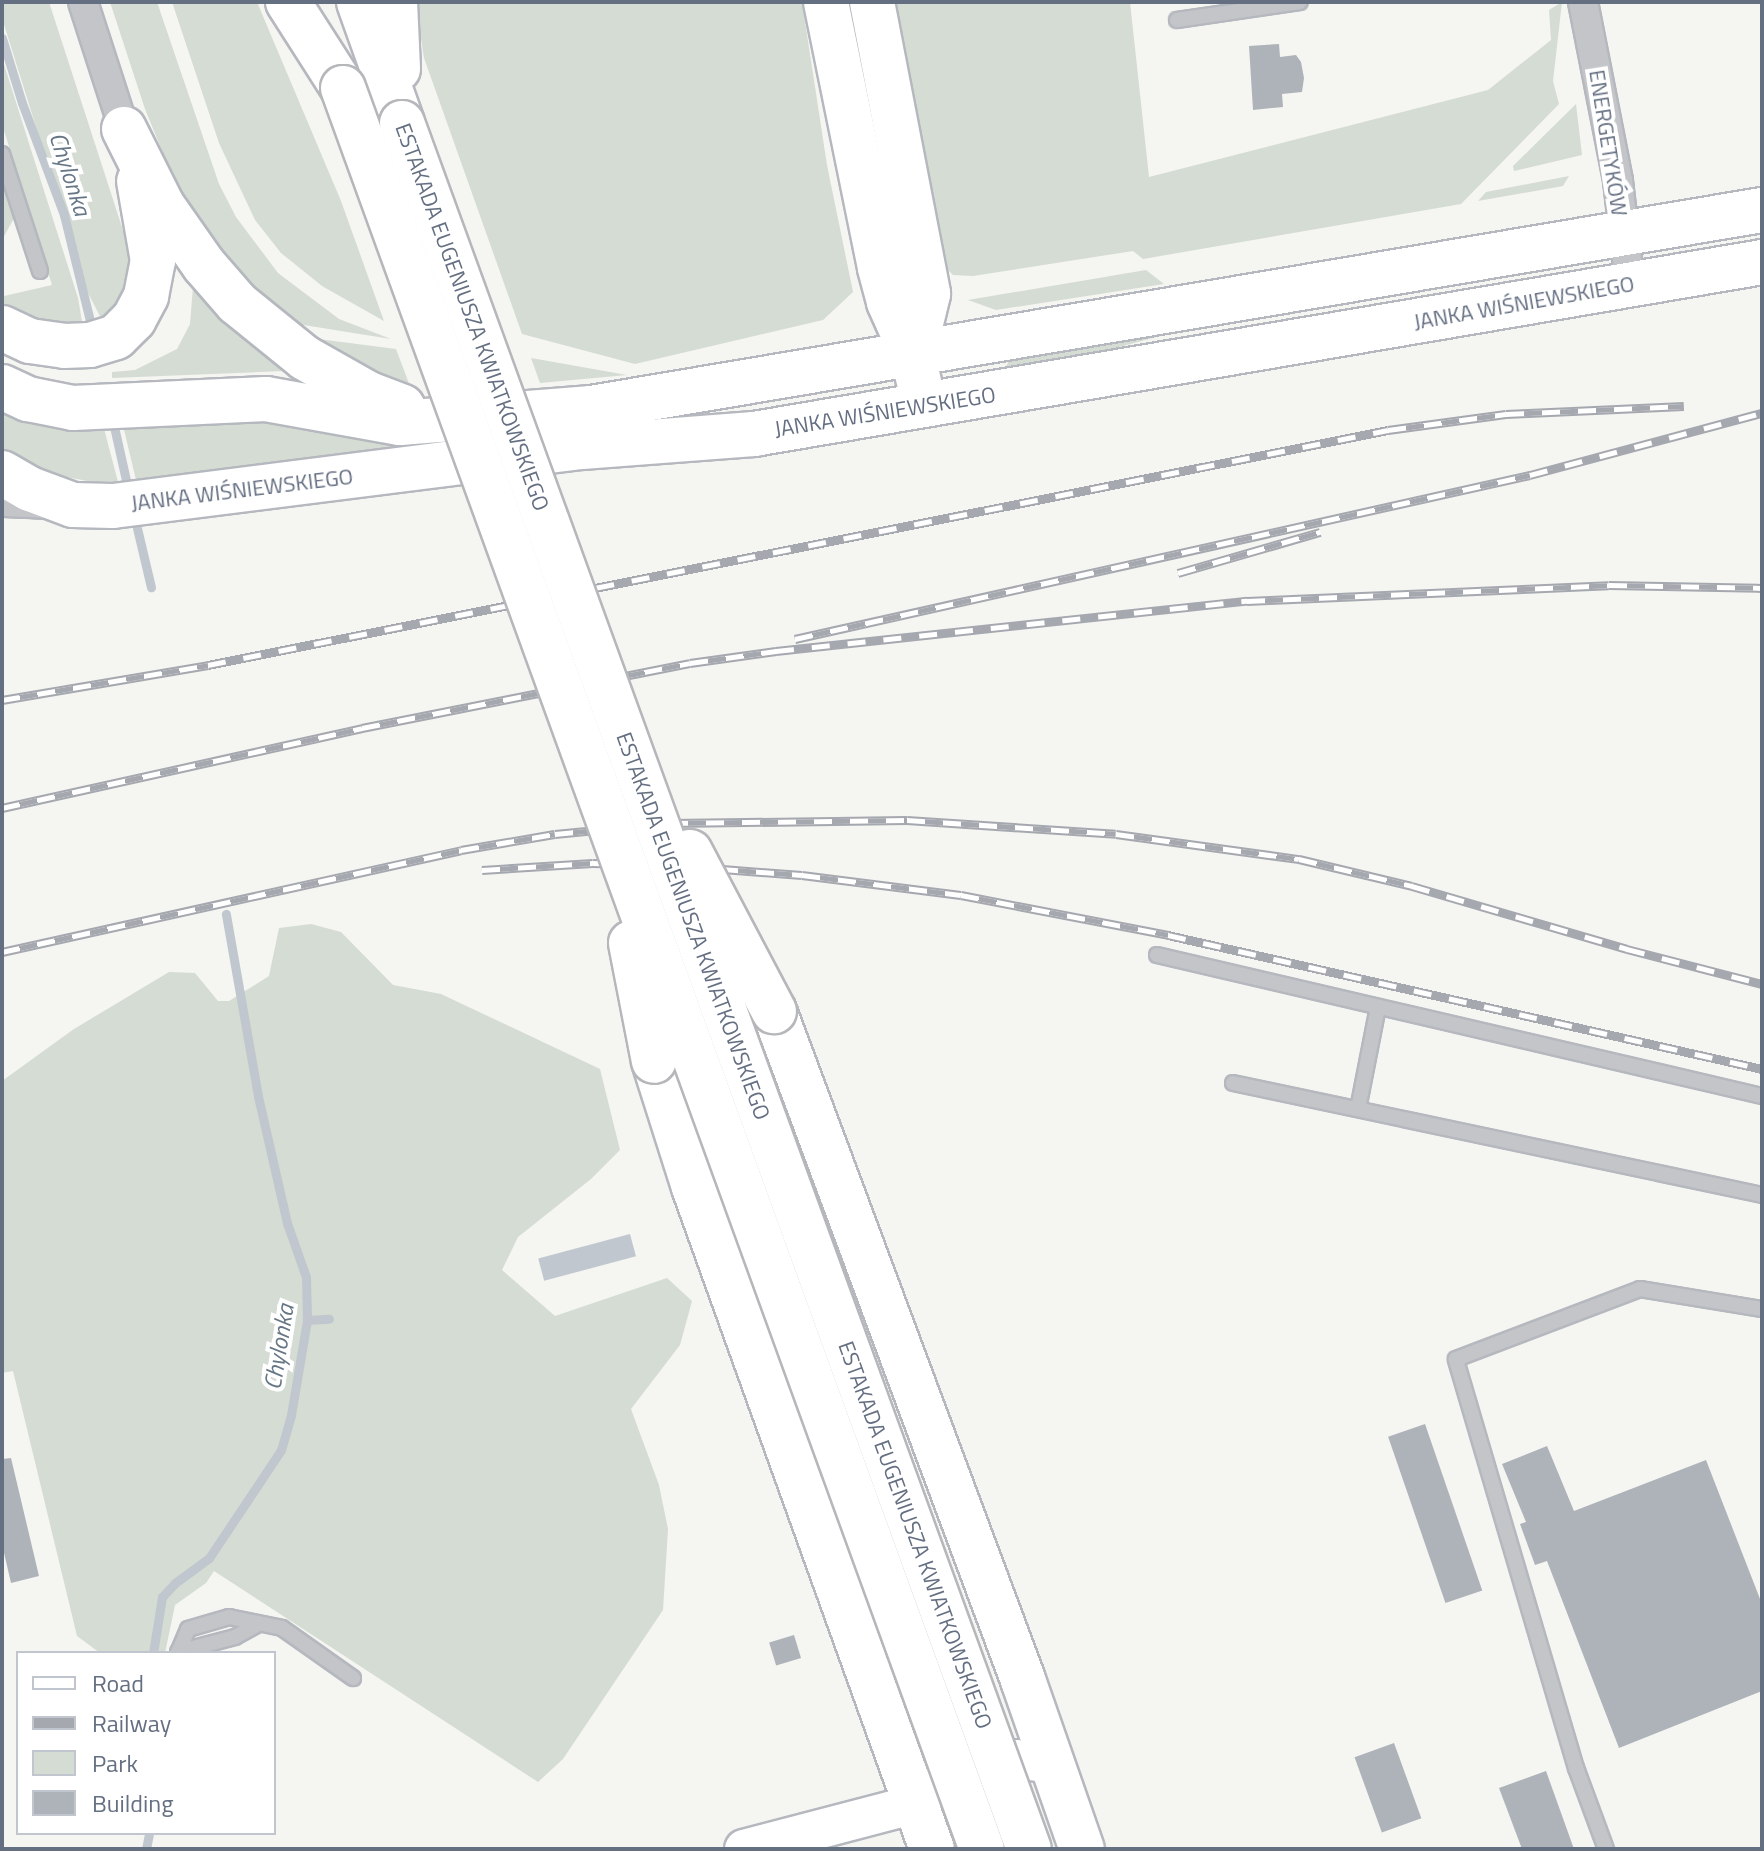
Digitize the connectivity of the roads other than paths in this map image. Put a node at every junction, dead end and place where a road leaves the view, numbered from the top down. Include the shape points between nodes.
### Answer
1 (83, 2) edge
2 (288, 2) edge
3 (312, 2) edge
4 (359, 2) edge
5 (395, 2) edge
6 (826, 2) edge
7 (872, 2) edge
8 (1300, 2) edge
9 (1583, 2) edge
10 (1177, 20) dead end
11 (343, 88) junction
12 (402, 123) junction
13 (124, 129) junction
14 (2, 154) edge
15 (1762, 210) edge
16 (1622, 235) junction
17 (1762, 262) edge
18 (40, 271) dead end
19 (1630, 285) junction
20 (2, 328) edge
21 (913, 356) junction
22 (2, 387) edge
23 (923, 407) junction
24 (463, 420) junction
25 (2, 473) edge
26 (2, 502) edge
27 (93, 506) junction
28 (614, 709) junction
29 (606, 815) junction
30 (1157, 955) dead end
31 (1378, 1007) junction
32 (1233, 1083) dead end
33 (1762, 1096) edge
34 (1358, 1109) junction
35 (1762, 1195) edge
36 (1762, 1309) edge
37 (258, 1624) junction
38 (179, 1651) edge
39 (185, 1651) edge
40 (353, 1678) dead end
41 (1050, 1764) junction
42 (916, 1804) junction
43 (744, 1849) edge
44 (932, 1849) edge
45 (982, 1849) edge
46 (1029, 1849) edge
47 (1082, 1849) edge
48 (1606, 1849) edge

1 - 13 street
2 - 11 highway
3 - 11 highway, ESTAKADA EUGENIUSZA KWIATKOWSKIEGO
4 - 12 highway, ESTAKADA EUGENIUSZA KWIATKOWSKIEGO
5 - 12 highway
6 - 21 highway via 880,268
7 - 21 highway via 928,294
8 - 10 lane
9 - 16 street, ENERGETYKÓW via 1618,181
11 - 29 highway, ESTAKADA EUGENIUSZA KWIATKOWSKIEGO, bridge
12 - 28 highway, ESTAKADA EUGENIUSZA KWIATKOWSKIEGO, bridge
13 - 20 highway via 144,200 153,261 146,296 134,319 116,337 90,345 30,341
13 - 24 highway via 162,205 204,265 268,331 369,394
14 - 18 lane
15 - 16 highway
16 - 19 street, ENERGETYKÓW
16 - 21 highway
17 - 19 highway, JANKA WIŚNIEWSKIEGO
19 - 23 highway, JANKA WIŚNIEWSKIEGO
21 - 23 highway
21 - 24 highway via 672,397
22 - 24 highway via 28,399 73,408 266,399 378,421
23 - 27 highway, JANKA WIŚNIEWSKIEGO via 754,434 571,448
25 - 27 highway via 30,489
26 - 27 street, JANKA WIŚNIEWSKIEGO
28 - 41 highway, bridge via 774,1011
28 - 46 highway, ESTAKADA EUGENIUSZA KWIATKOWSKIEGO, bridge
29 - 42 highway, bridge via 666,1108
29 - 45 highway, ESTAKADA EUGENIUSZA KWIATKOWSKIEGO, bridge
30 - 31 lane
31 - 33 lane
31 - 34 lane
32 - 34 lane
34 - 35 lane
36 - 48 lane via 1640,1289 1456,1359 1576,1768
37 - 38 lane via 229,1617 188,1629
37 - 39 lane via 235,1637
37 - 40 lane via 282,1628
41 - 42 main road via 1037,1780 993,1808 956,1814
41 - 47 highway
42 - 43 main road
42 - 44 highway

